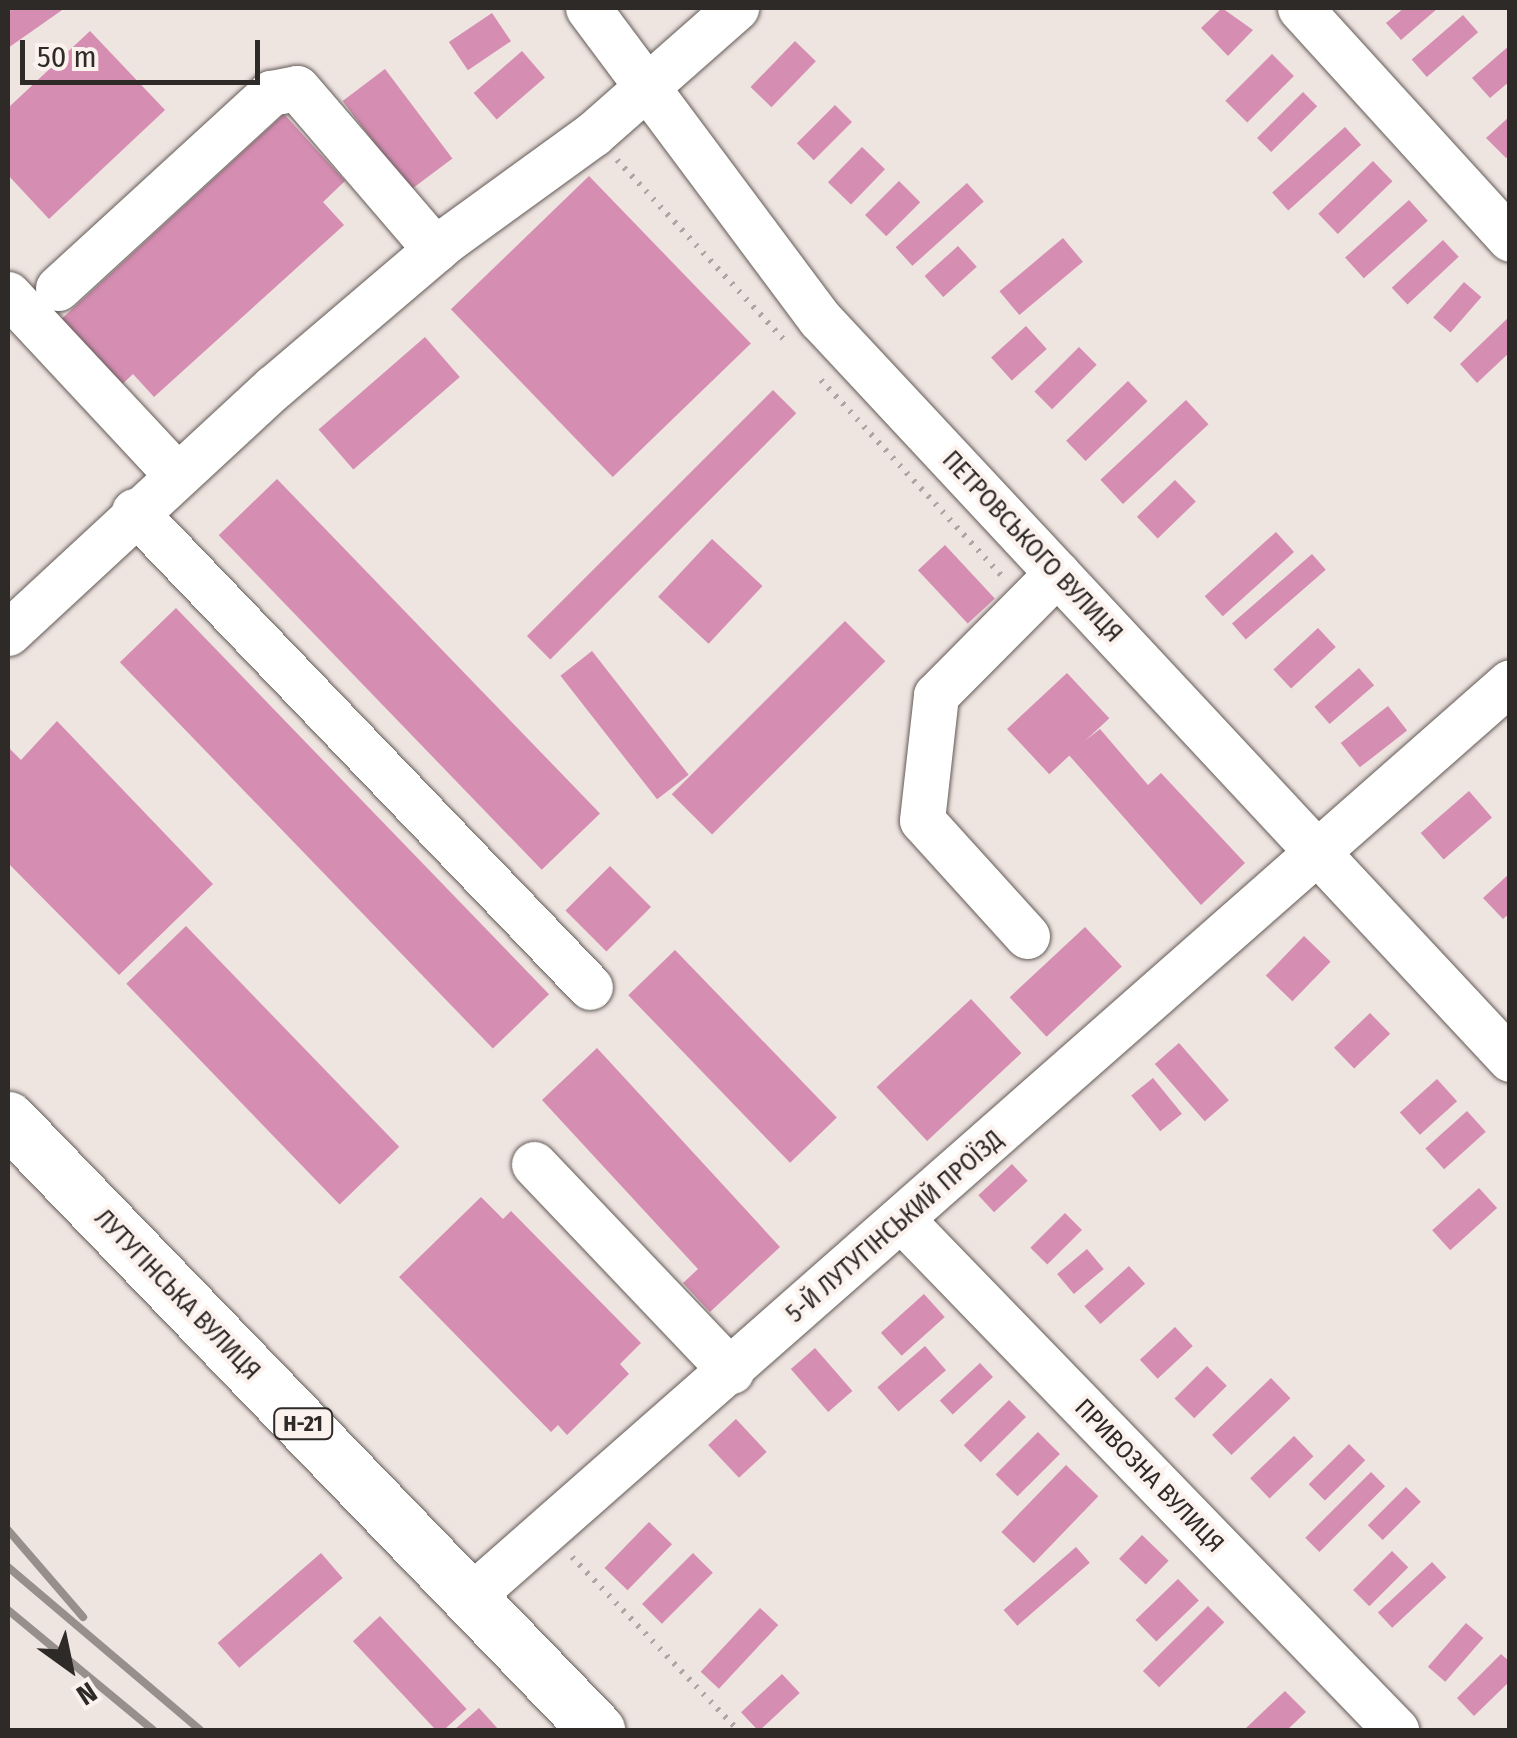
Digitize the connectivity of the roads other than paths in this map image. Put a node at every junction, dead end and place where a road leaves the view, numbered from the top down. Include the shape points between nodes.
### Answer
1 (588, 8) edge
2 (736, 8) edge
3 (1300, 8) edge
4 (647, 89) junction
5 (1510, 239) edge
6 (436, 250) junction
7 (58, 288) dead end
8 (8, 294) edge
9 (176, 474) junction
10 (134, 511) junction
11 (1042, 588) junction
12 (8, 632) edge
13 (1510, 682) edge
14 (1319, 855) junction
15 (1028, 936) dead end
16 (590, 986) dead end
17 (1510, 1059) edge
18 (8, 1119) edge
19 (534, 1164) dead end
20 (903, 1221) junction
21 (731, 1370) junction
22 (470, 1597) junction
23 (597, 1730) edge
24 (1396, 1730) edge

1 - 4 street, ПЕТРОВСЬКОГО ВУЛИЦЯ
2 - 4 street
3 - 5 street
4 - 6 street
4 - 11 street, ПЕТРОВСЬКОГО ВУЛИЦЯ via 820,319
6 - 7 street via 297,88 271,93
6 - 9 street
8 - 9 street
9 - 10 street
10 - 12 street
10 - 16 street
11 - 14 street, ПЕТРОВСЬКОГО ВУЛИЦЯ
11 - 15 street via 936,695 922,820
13 - 14 street, 5-Й ЛУТУГІНСЬКИЙ ПРОЇЗД
14 - 17 street, ПЕТРОВСЬКОГО ВУЛИЦЯ
14 - 20 street, 5-Й ЛУТУГІНСЬКИЙ ПРОЇЗД
18 - 22 main road, ЛУТУГІНСЬКА ВУЛИЦЯ / Н-21
19 - 21 street
20 - 21 street, 5-Й ЛУТУГІНСЬКИЙ ПРОЇЗД
20 - 24 street, ПРИВОЗНА ВУЛИЦЯ
21 - 22 street, 5-Й ЛУТУГІНСЬКИЙ ПРОЇЗД
22 - 23 main road, ЛУТУГІНСЬКА ВУЛИЦЯ / Н-21

